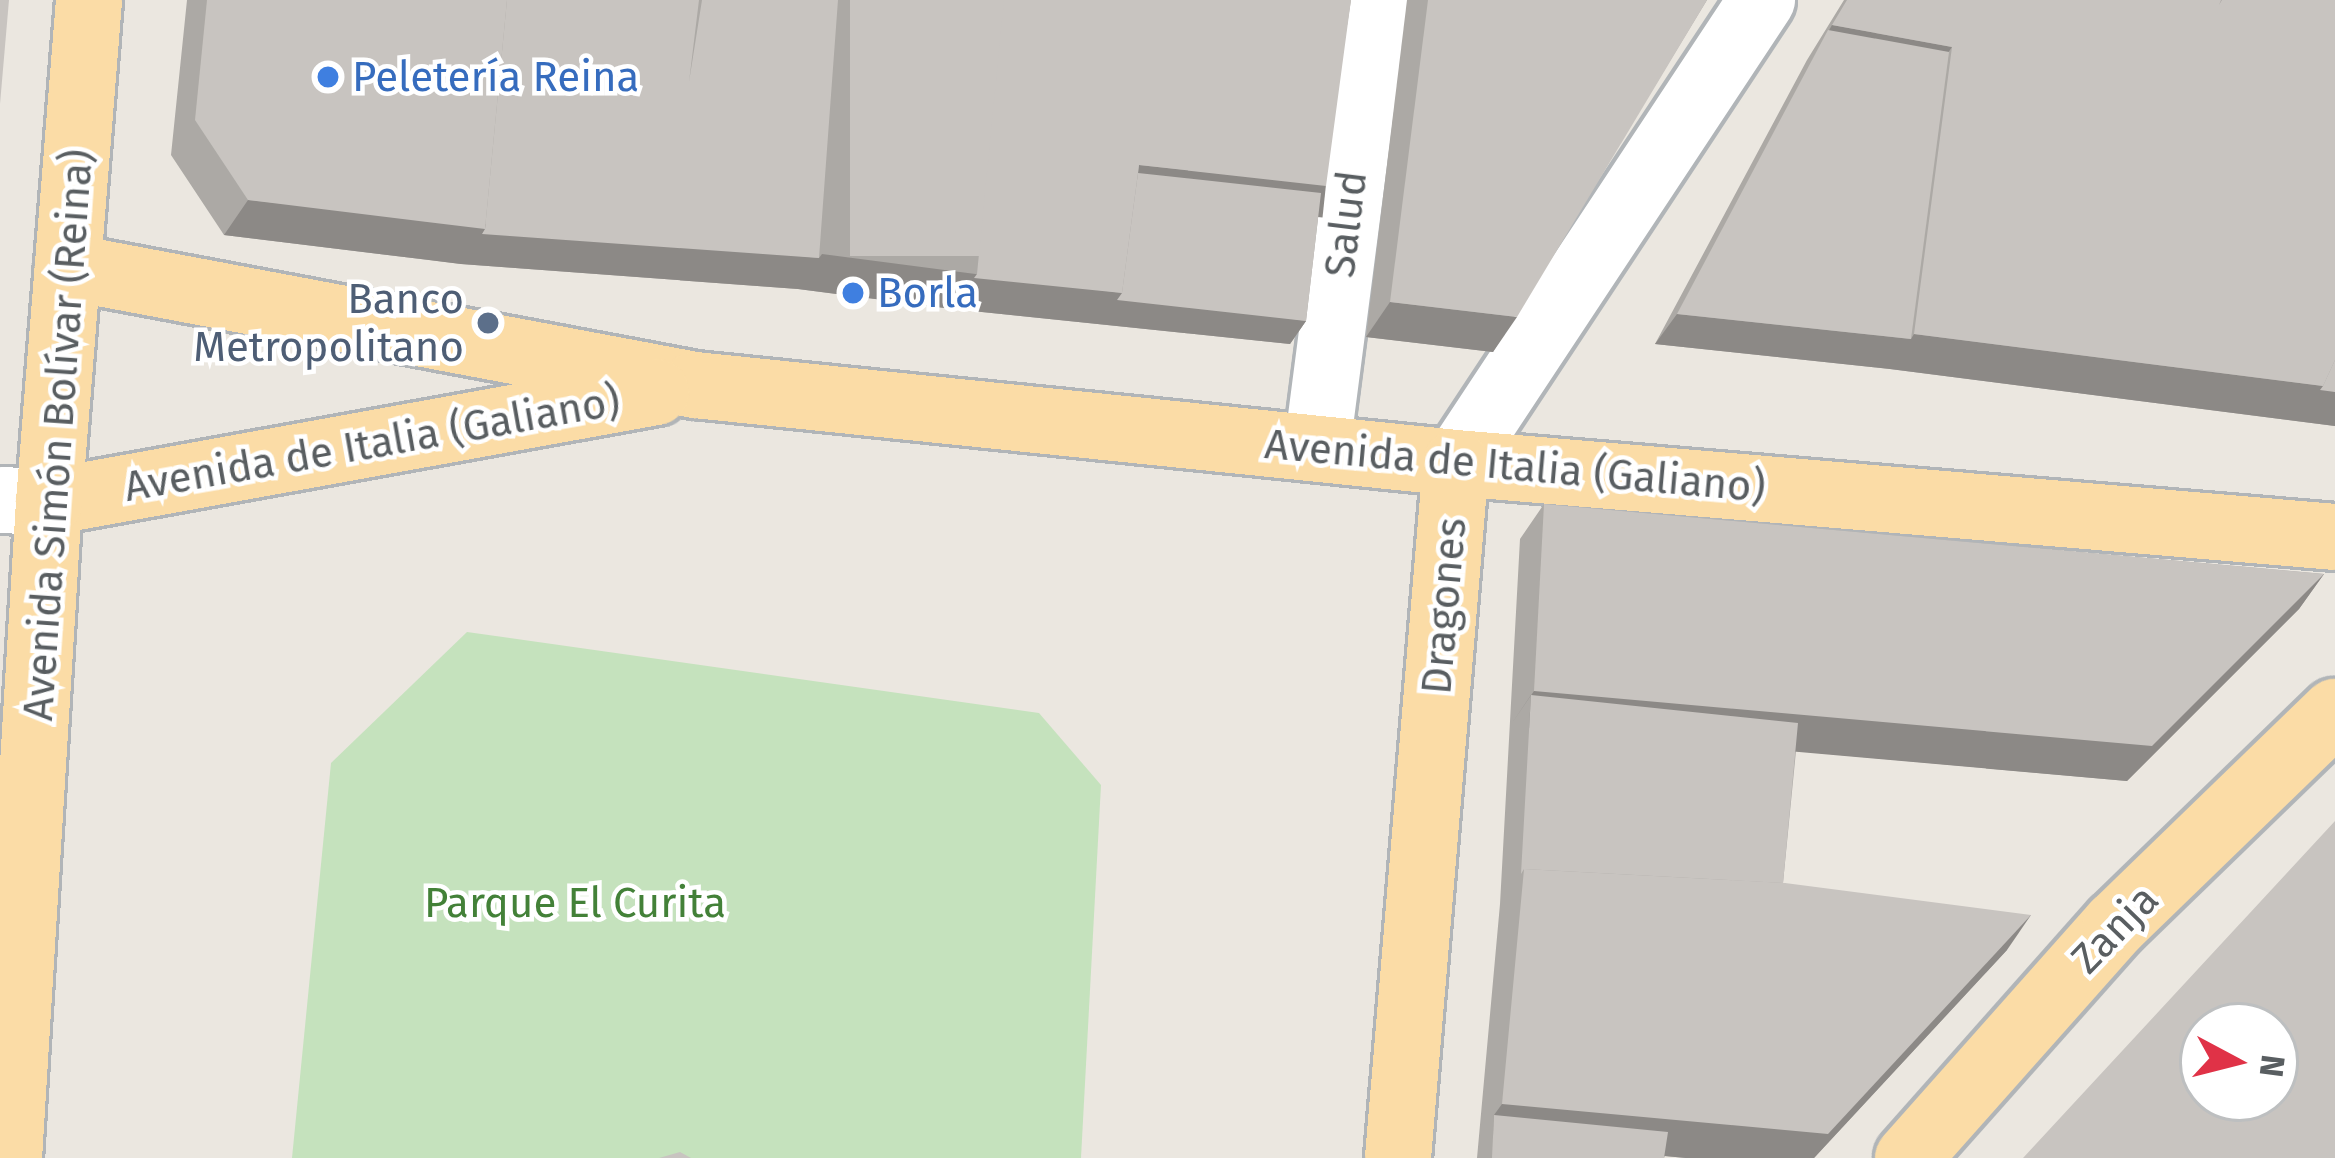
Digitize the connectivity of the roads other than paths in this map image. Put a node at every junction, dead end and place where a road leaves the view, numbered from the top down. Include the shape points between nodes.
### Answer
1 (89, 0) edge
2 (1375, 0) edge
3 (1762, 0) edge
4 (68, 267) junction
5 (695, 386) junction
6 (1317, 448) junction
7 (1456, 463) junction
8 (25, 501) edge
9 (2335, 537) edge
10 (2335, 712) edge
11 (9, 1158) edge
12 (1398, 1158) edge
13 (1908, 1158) edge

1 - 4 main road, Avenida Simón Bolívar (Reina)
2 - 6 street, Salud
3 - 7 street, Dragones
4 - 5 main road, Avenida de Italia (Galiano)
4 - 8 main road, Avenida Simón Bolívar (Reina)
5 - 6 main road, Avenida de Italia (Galiano)
5 - 8 main road, Avenida de Italia (Galiano)
6 - 7 main road, Avenida de Italia (Galiano)
7 - 9 main road, Avenida de Italia (Galiano)
7 - 12 main road, Dragones
8 - 11 main road, Avenida Simón Bolívar (Reina)
10 - 13 main road, Zanja via 2116,924

